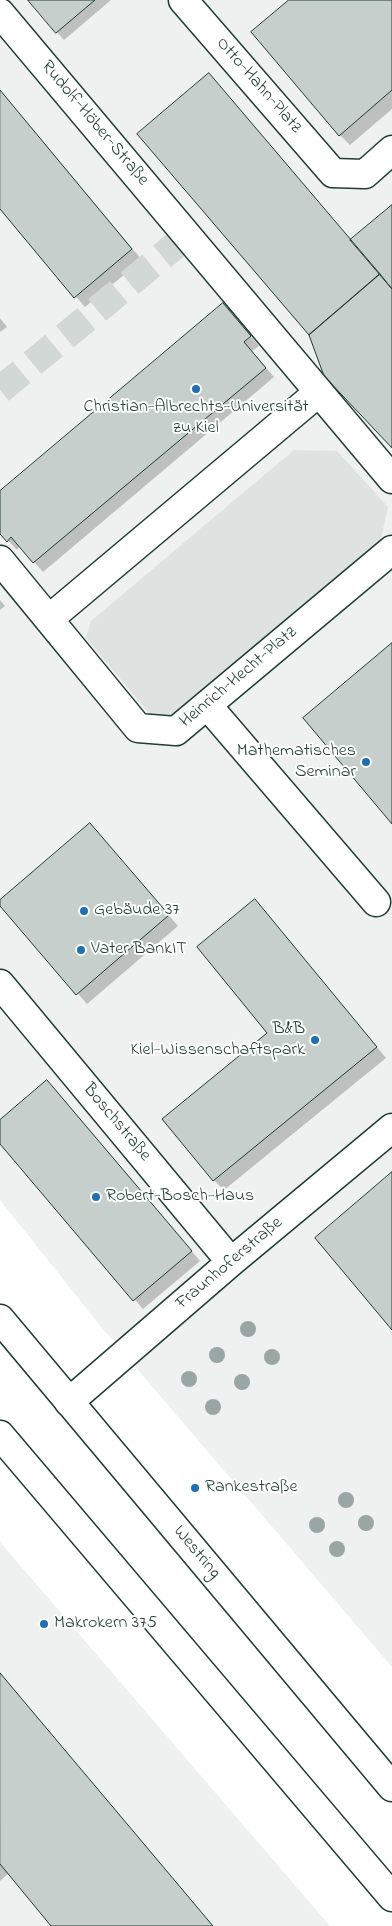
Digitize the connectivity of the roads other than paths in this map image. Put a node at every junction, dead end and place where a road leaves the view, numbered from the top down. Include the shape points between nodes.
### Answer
1 (183, 0) edge
2 (0, 13) edge
3 (392, 150) edge
4 (319, 392) junction
5 (392, 479) edge
6 (392, 550) edge
7 (0, 560) edge
8 (48, 620) junction
9 (207, 705) junction
10 (376, 902) dead end
11 (0, 984) edge
12 (392, 1128) edge
13 (231, 1262) junction
14 (0, 1319) edge
15 (69, 1402) junction
16 (0, 1435) edge
17 (392, 1787) edge
18 (392, 1897) edge

1 - 3 main road, Otto-Hahn-Platz via 333,173 365,174
2 - 4 main road, Rudolf-Höber-Straße
4 - 5 main road
4 - 8 main road
6 - 9 main road, Heinrich-Hecht-Platz
7 - 8 main road, Heinrich-Hecht-Platz
8 - 9 main road, Heinrich-Hecht-Platz via 138,728 176,731
9 - 10 main road
11 - 13 main road, Boschstraße
12 - 13 main road, Fraunhoferstraße
13 - 15 main road, Fraunhoferstraße
14 - 15 main road, Westring
15 - 17 main road, Westring
16 - 18 main road

